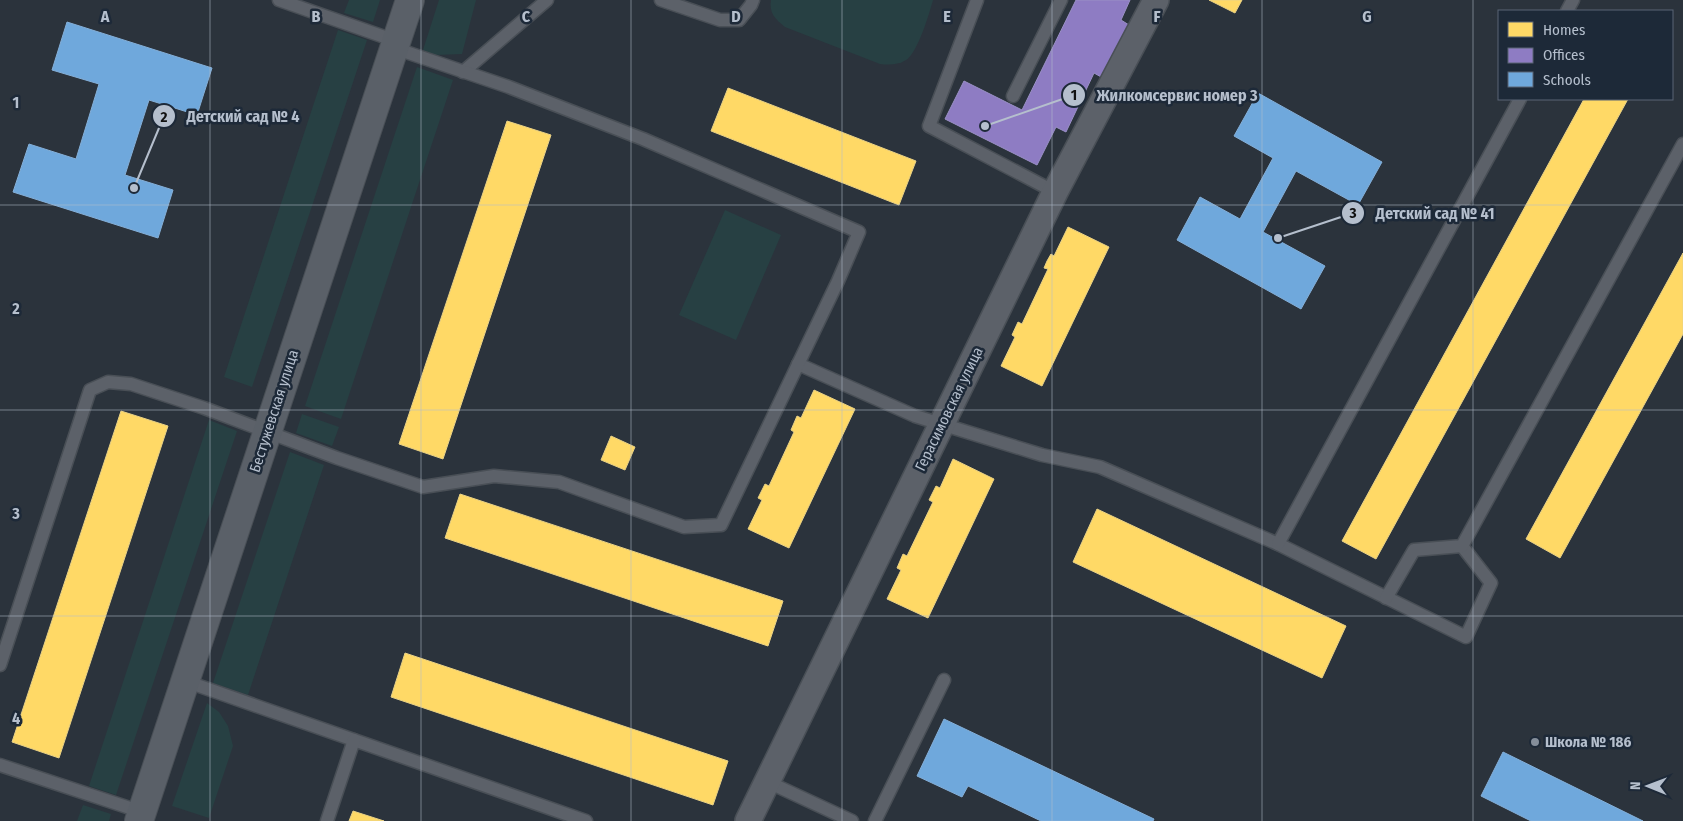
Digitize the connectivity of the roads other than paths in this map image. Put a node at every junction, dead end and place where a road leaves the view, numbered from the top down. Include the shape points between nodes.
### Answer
1 (280, 0) edge
2 (410, 0) edge
3 (547, 0) edge
4 (662, 0) edge
5 (753, 0) edge
6 (977, 0) edge
7 (1061, 0) edge
8 (1156, 0) edge
9 (395, 45) junction
10 (463, 72) junction
11 (1013, 96) dead end
12 (1519, 100) edge
13 (1683, 144) edge
14 (1056, 192) junction
15 (798, 364) junction
16 (942, 423) junction
17 (268, 432) junction
18 (1278, 544) junction
19 (1462, 546) junction
20 (1386, 598) junction
21 (0, 665) edge
22 (944, 680) dead end
23 (185, 681) junction
24 (354, 740) junction
25 (0, 765) edge
26 (768, 782) junction
27 (140, 816) edge
28 (327, 821) edge
29 (586, 821) edge
30 (748, 821) edge
31 (852, 821) edge
32 (875, 821) edge

1 - 9 lane
2 - 9 street, Бестужевская улица
3 - 10 lane
4 - 5 lane via 720,20 739,20
6 - 14 lane via 929,126
7 - 11 lane
8 - 14 street, Герасимовская улица
9 - 10 lane
9 - 17 street, Бестужевская улица
10 - 15 lane via 642,140 859,232
12 - 18 lane
13 - 19 lane
14 - 16 street, Герасимовская улица
15 - 16 lane via 915,416
15 - 17 lane via 721,525 684,527 558,482 494,476 423,487
16 - 18 lane via 1042,455 1100,467
16 - 26 street, Герасимовская улица
17 - 21 lane via 131,384 108,382 90,390
17 - 23 street, Бестужевская улица
18 - 20 lane
19 - 20 lane via 1414,550
19 - 20 lane via 1491,583 1466,637
22 - 32 lane
23 - 24 lane
23 - 27 street, Бестужевская улица
24 - 28 lane
24 - 29 lane
25 - 27 lane
26 - 30 street, Герасимовская улица
26 - 31 lane

